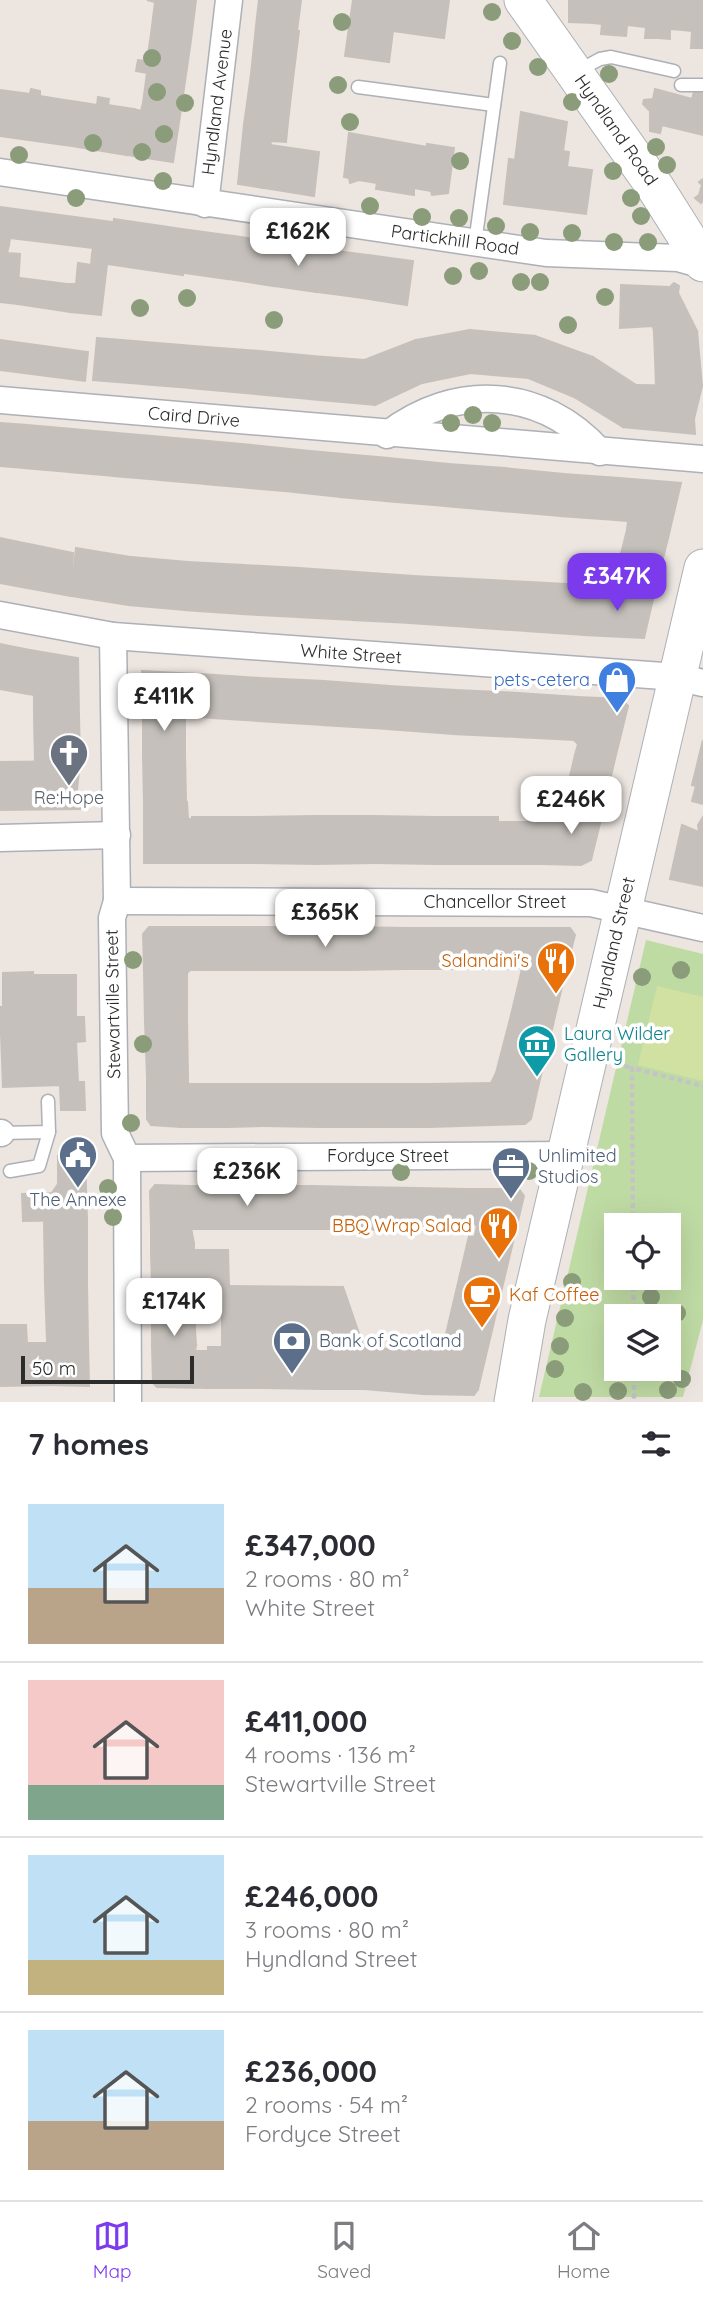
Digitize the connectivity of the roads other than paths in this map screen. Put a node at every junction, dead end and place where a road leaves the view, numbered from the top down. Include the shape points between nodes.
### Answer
1 (229, 0) edge
2 (523, 0) edge
3 (500, 63) dead end
4 (674, 71) dead end
5 (576, 72) junction
6 (681, 85) dead end
7 (703, 85) edge
8 (358, 87) dead end
9 (494, 105) junction
10 (0, 172) edge
11 (205, 204) junction
12 (475, 243) junction
13 (703, 264) edge
14 (0, 400) edge
15 (387, 435) junction
16 (600, 452) junction
17 (703, 459) edge
18 (703, 568) edge
19 (0, 615) edge
20 (113, 636) junction
21 (690, 680) edge
22 (117, 835) junction
23 (0, 838) edge
24 (117, 901) junction
25 (622, 909) junction
26 (703, 928) edge
27 (48, 1101) dead end
28 (49, 1132) junction
29 (0, 1133) edge
30 (565, 1154) junction
31 (127, 1158) junction
32 (10, 1171) dead end
33 (128, 1402) edge
34 (513, 1402) edge

1 - 11 street, Hyndland Avenue
2 - 5 street, Hyndland Road
3 - 9 lane
4 - 5 lane via 611,57
5 - 13 street, Hyndland Road
6 - 7 lane
8 - 9 lane
9 - 12 lane
10 - 11 street, Partickhill Road
11 - 12 street, Partickhill Road
12 - 13 street, Partickhill Road via 546,253 678,258
14 - 15 street, Caird Drive
15 - 16 street, Caird Drive
15 - 16 street via 444,403 499,400 528,403 561,419 583,433
16 - 17 street, Caird Drive
18 - 21 street, Hyndland Street
19 - 20 street, White Street
20 - 21 street, White Street
20 - 22 street, Stewartville Street
21 - 25 street, Hyndland Street
22 - 23 street
22 - 24 street, Stewartville Street
24 - 25 street, Chancellor Street via 591,903
24 - 31 street, Stewartville Street via 112,918 115,1133
25 - 26 street, Chancellor Street
25 - 30 street, Hyndland Street
27 - 28 lane
28 - 29 lane
28 - 32 lane via 39,1166
30 - 31 street, Fordyce Street
30 - 34 street, Hyndland Street
31 - 33 street, Stewartville Street

